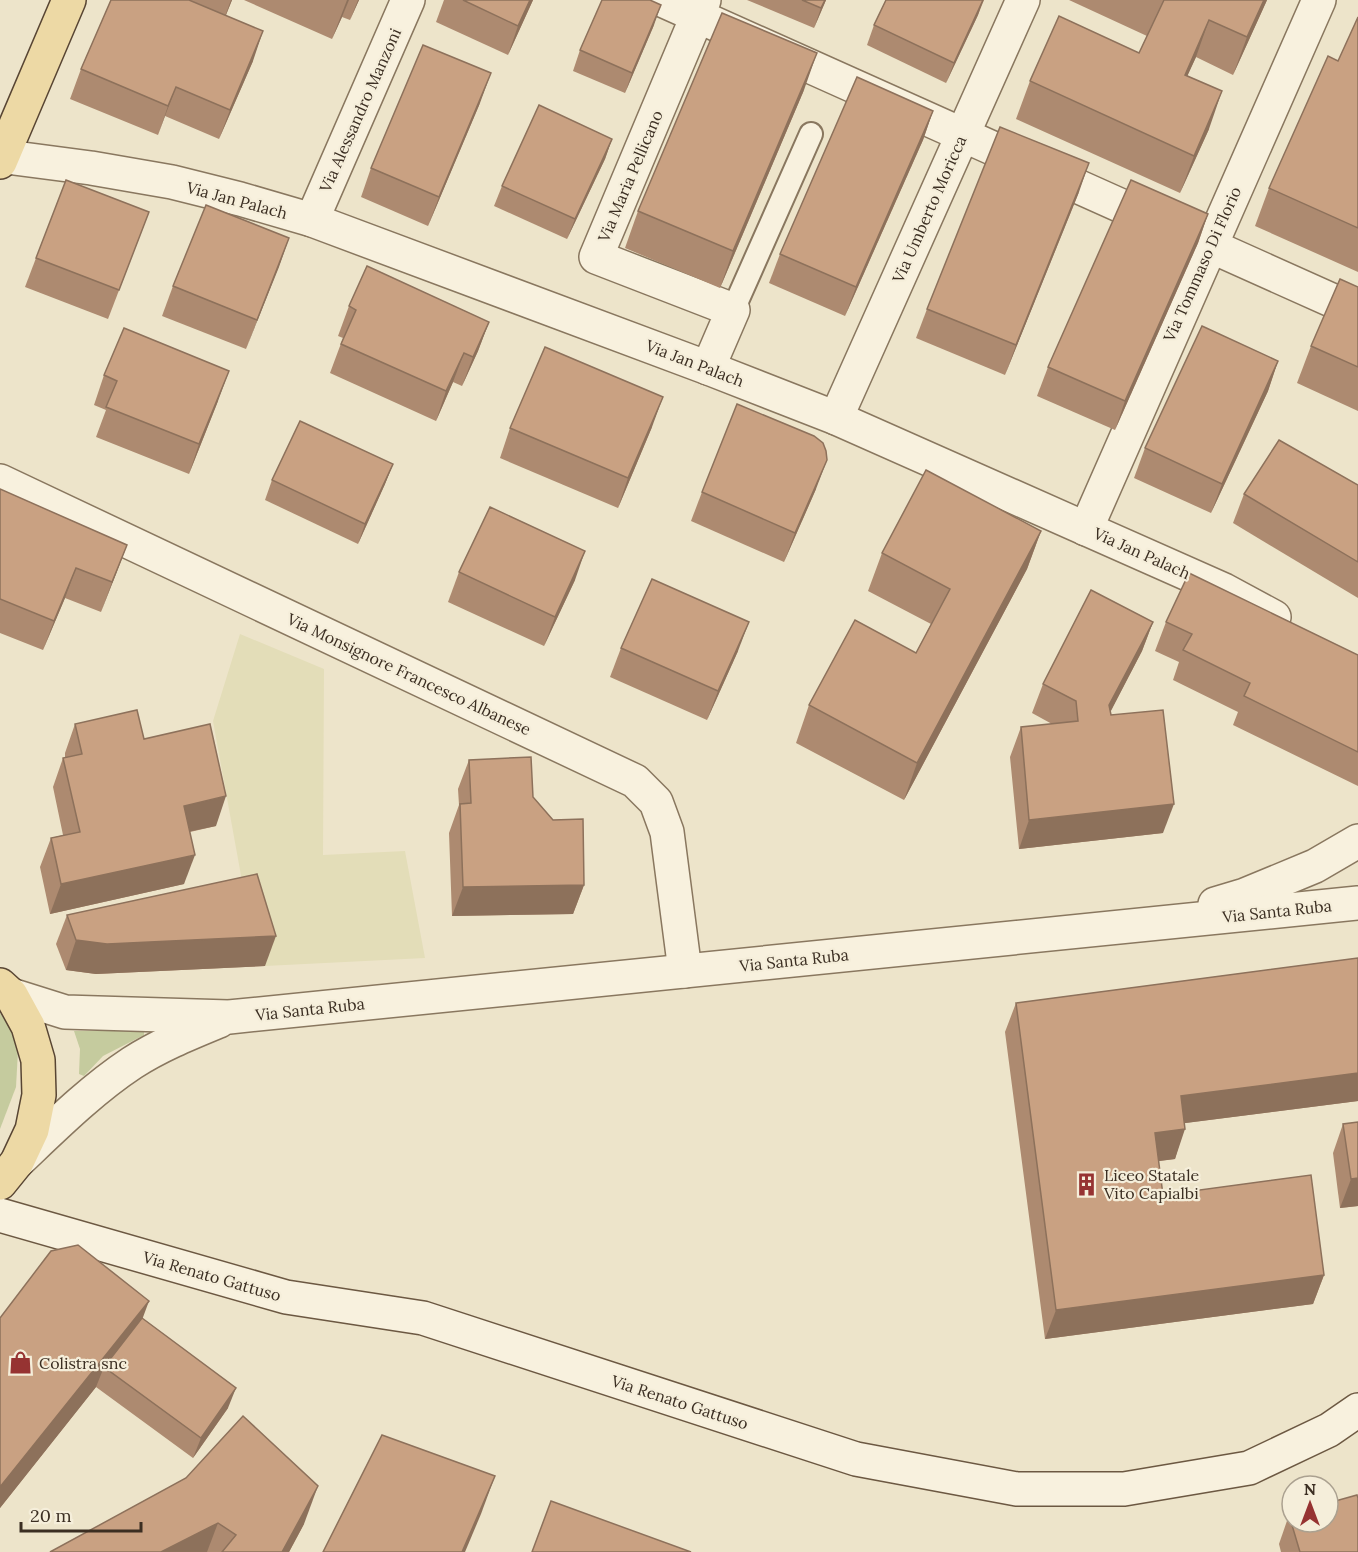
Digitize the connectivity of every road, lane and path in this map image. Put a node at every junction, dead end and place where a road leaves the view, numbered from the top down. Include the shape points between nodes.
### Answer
1 (69, 0) edge
2 (408, 0) edge
3 (662, 0) edge
4 (1023, 0) edge
5 (1319, 0) edge
6 (700, 8) edge
7 (811, 134) dead end
8 (963, 135) junction
9 (1, 158) edge
10 (312, 220) junction
11 (1210, 246) junction
12 (733, 310) junction
13 (1358, 312) edge
14 (708, 368) junction
15 (836, 418) junction
16 (0, 481) edge
17 (1086, 529) junction
18 (1296, 628) edge
19 (1358, 841) edge
20 (1358, 903) edge
21 (1150, 924) junction
22 (685, 971) junction
23 (6, 990) edge
24 (230, 1017) junction
25 (9, 1173) edge
26 (0, 1215) edge
27 (1358, 1410) edge

1 - 9 main road
2 - 10 street, Via Alessandro Manzoni
3 - 6 street
4 - 8 street, Via Umberto Moricca
5 - 11 street, Via Tommaso Di Florio
6 - 8 street
6 - 12 street, Via Maria Pellicano via 596,257
7 - 12 lane
8 - 11 street
8 - 15 street, Via Umberto Moricca
9 - 10 street, Via Jan Palach via 172,182
10 - 14 street, Via Jan Palach
11 - 13 street
11 - 17 street, Via Tommaso Di Florio
12 - 14 street
14 - 15 street, Via Jan Palach
15 - 17 street, Via Jan Palach
16 - 22 street, Via Monsignore Francesco Albanese via 635,781 656,802 667,832
17 - 18 street, Via Jan Palach via 1224,590
19 - 21 street via 1315,866 1245,895
20 - 21 street, Via Santa Ruba
21 - 22 street, Via Santa Ruba
22 - 24 street, Via Santa Ruba
23 - 24 street, Via Santa Ruba via 65,1012
23 - 25 main road via 28,1026 38,1060 39,1095 32,1130
24 - 25 street, Via Santa Ruba via 174,1039 132,1063 79,1104
26 - 27 street, Via Renato Gattuso via 286,1297 423,1318 856,1459 1017,1489 1124,1489 1249,1468 1329,1430

